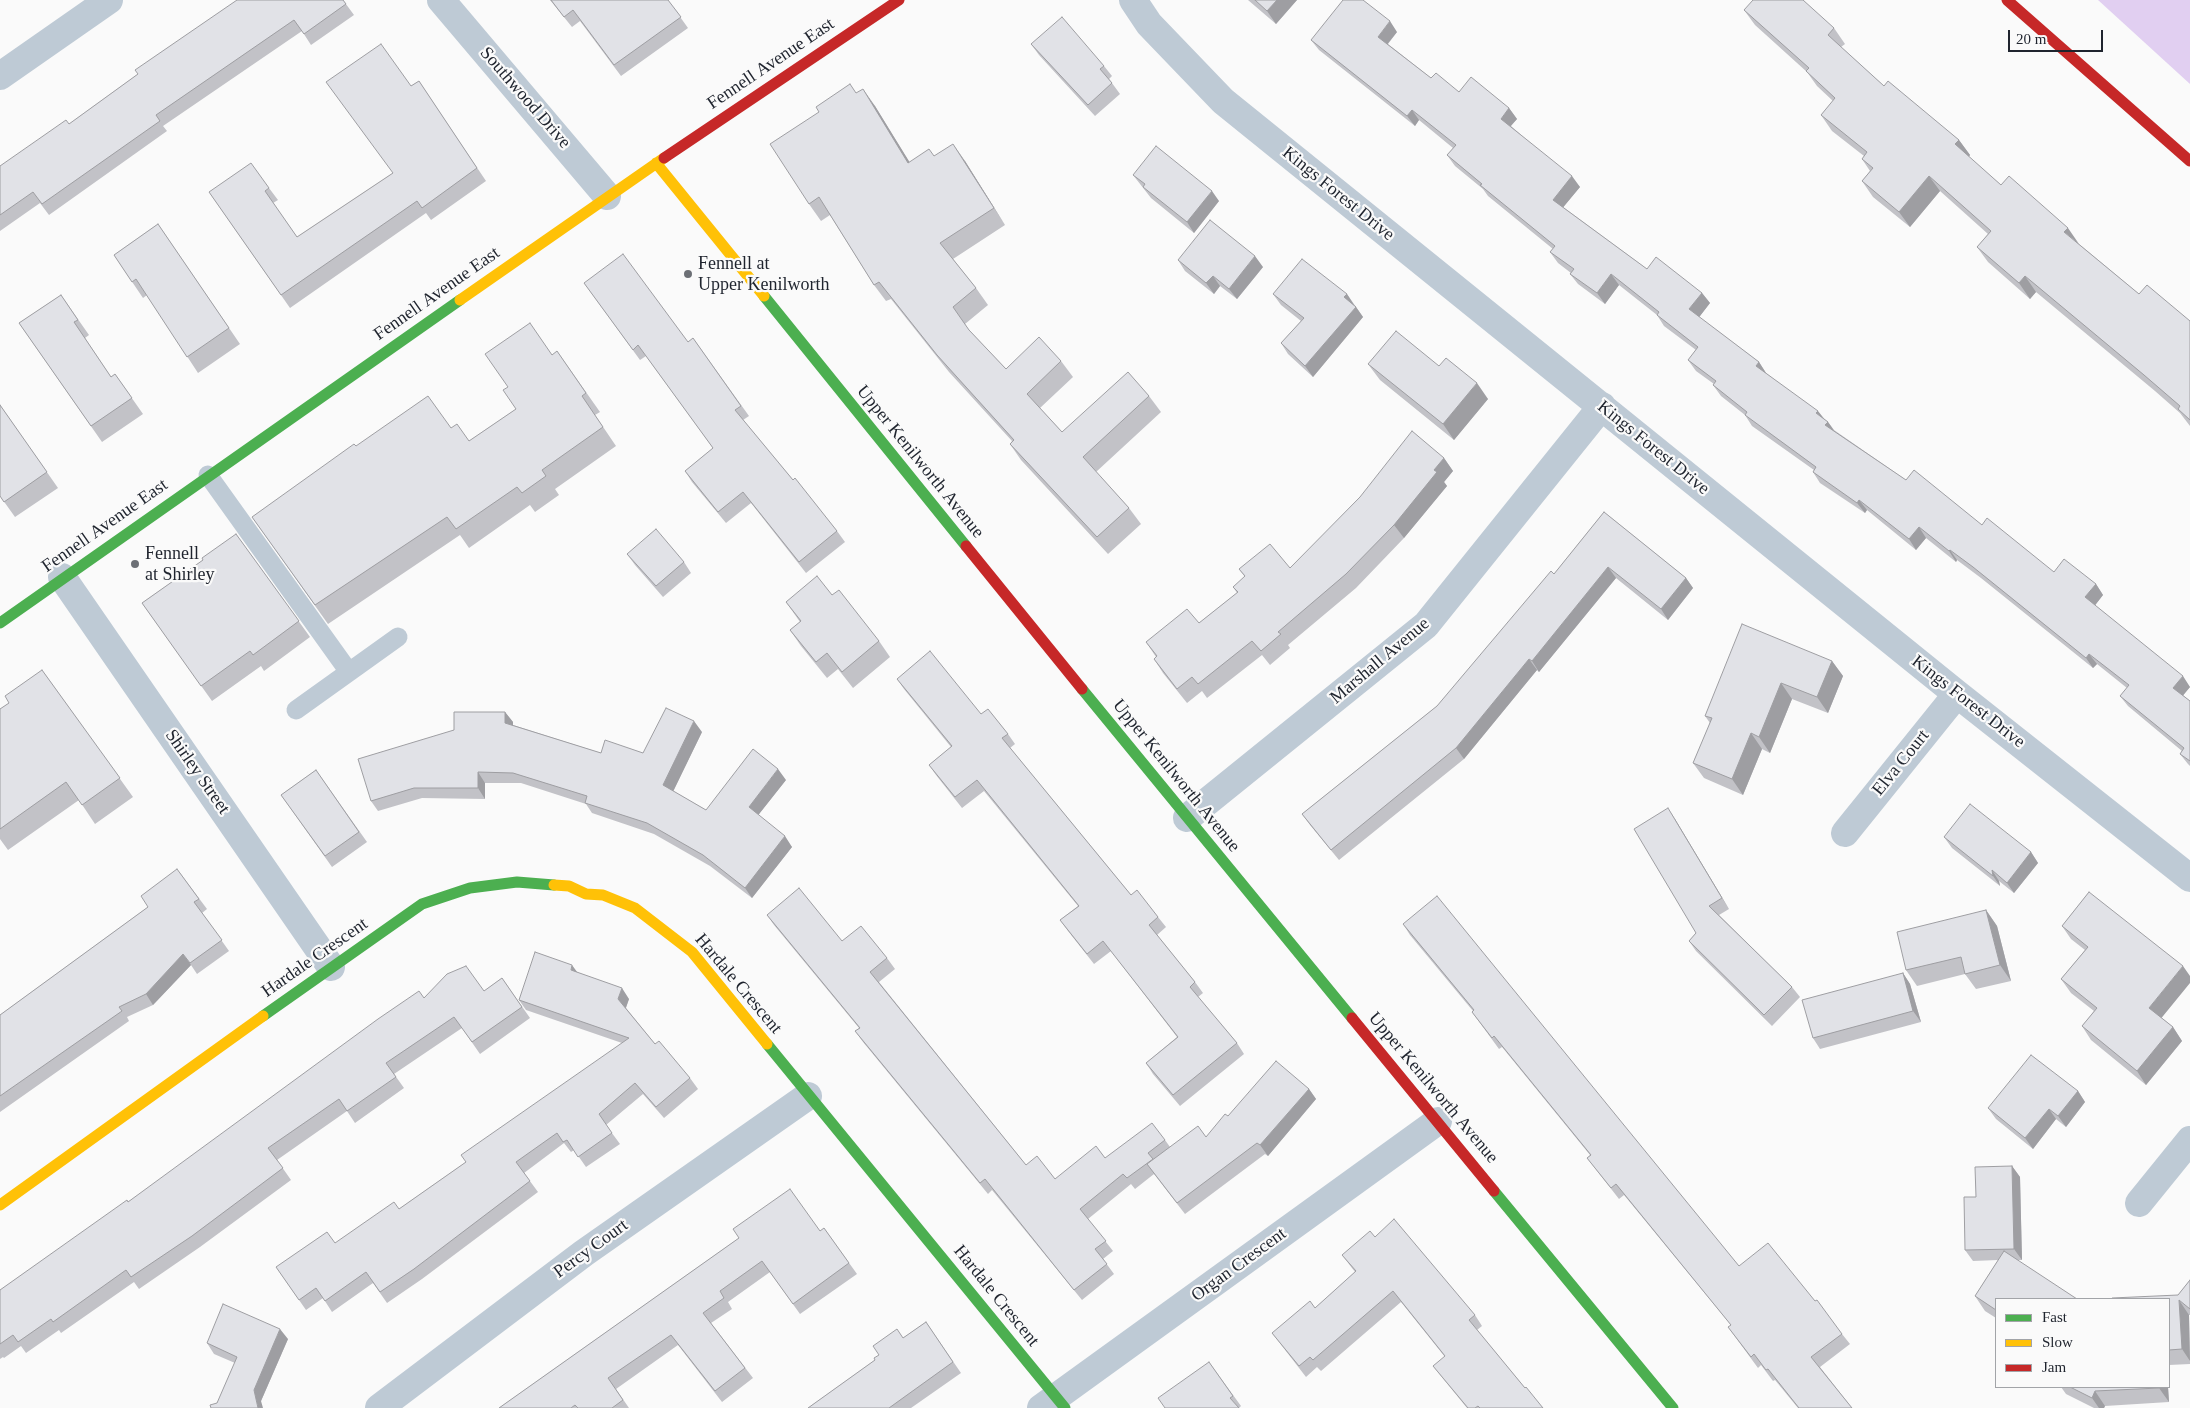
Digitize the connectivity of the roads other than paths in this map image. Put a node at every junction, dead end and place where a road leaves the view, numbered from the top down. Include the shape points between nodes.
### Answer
1 (108, 0) edge
2 (441, 0) edge
3 (899, 0) edge
4 (1134, 0) edge
5 (2007, 0) edge
6 (0, 76) edge
7 (2190, 161) edge
8 (656, 163) junction
9 (607, 196) junction
10 (1602, 406) junction
11 (208, 475) junction
12 (62, 577) junction
13 (0, 622) edge
14 (398, 637) dead end
15 (349, 672) junction
16 (1956, 694) junction
17 (296, 710) dead end
18 (1187, 818) junction
19 (1846, 832) dead end
20 (2190, 878) edge
21 (331, 967) junction
22 (808, 1096) junction
23 (1438, 1122) junction
24 (2190, 1140) edge
25 (2139, 1203) dead end
26 (0, 1205) edge
27 (1054, 1404) edge
28 (379, 1408) edge
29 (1673, 1408) edge

1 - 6 street
2 - 9 street, Southwood Drive
3 - 8 street, Fennell Avenue East
4 - 10 street, Kings Forest Drive via 1150,24 1223,101
5 - 7 street
8 - 9 street, Fennell Avenue East
8 - 18 street, Upper Kenilworth Avenue
9 - 11 street, Fennell Avenue East
10 - 16 street, Kings Forest Drive
10 - 18 street, Marshall Avenue via 1426,625
11 - 12 street, Fennell Avenue East
11 - 15 lane
12 - 13 street, Fennell Avenue East
12 - 21 street, Shirley Street
14 - 15 lane
15 - 17 lane
16 - 19 street, Elva Court
16 - 20 street, Kings Forest Drive
18 - 23 street, Upper Kenilworth Avenue
21 - 22 street, Hardale Crescent via 422,904 470,888 517,882 569,886 586,894 603,895 636,908 692,952
21 - 26 street, Hardale Crescent
22 - 27 street, Hardale Crescent
22 - 28 street, Percy Court via 584,1253
23 - 27 street, Organ Crescent
23 - 29 street, Upper Kenilworth Avenue
24 - 25 street

